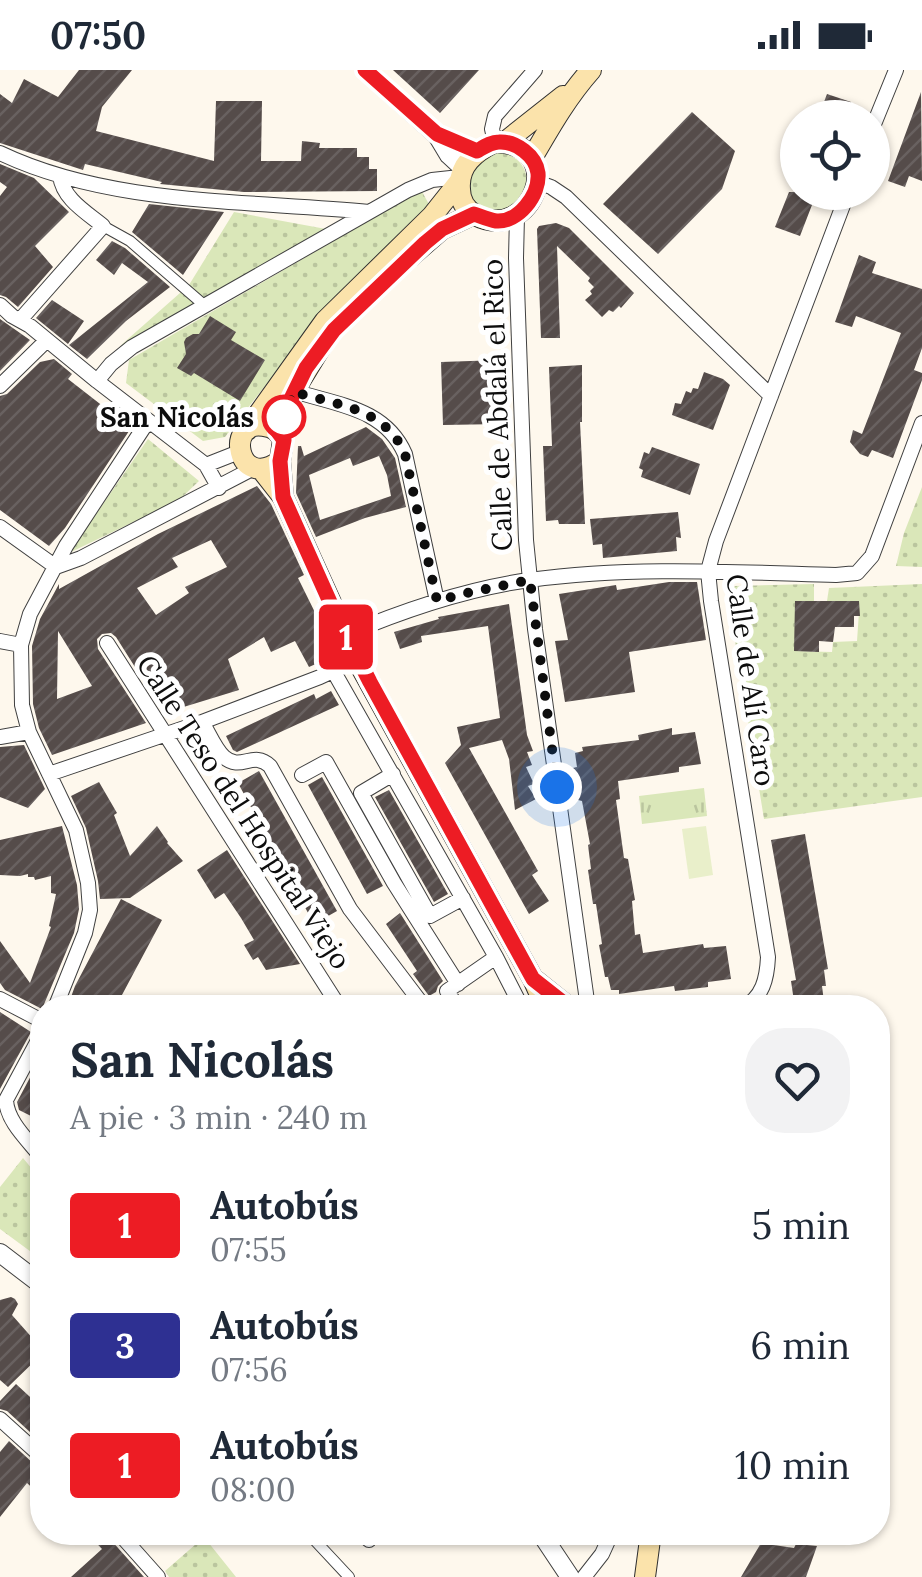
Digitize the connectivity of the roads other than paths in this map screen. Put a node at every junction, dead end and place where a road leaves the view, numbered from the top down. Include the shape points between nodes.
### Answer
1 (365, 70) edge
2 (535, 70) edge
3 (591, 70) edge
4 (896, 70) edge
5 (577, 86) junction
6 (884, 100) edge
7 (437, 134) junction
8 (492, 145) junction
9 (0, 153) edge
10 (532, 158) junction
11 (461, 175) junction
12 (60, 176) junction
13 (538, 182) junction
14 (841, 210) edge
15 (370, 212) junction
16 (474, 214) junction
17 (517, 216) junction
18 (103, 226) junction
19 (0, 305) edge
20 (204, 306) junction
21 (20, 320) junction
22 (48, 340) junction
23 (97, 381) junction
24 (0, 386) edge
25 (294, 392) junction
26 (771, 396) junction
27 (148, 422) junction
28 (922, 423) edge
29 (247, 430) junction
30 (278, 432) junction
31 (259, 462) junction
32 (206, 465) junction
33 (220, 488) junction
34 (0, 526) edge
35 (56, 566) junction
36 (708, 570) junction
37 (530, 580) junction
38 (437, 601) junction
39 (345, 635) junction
40 (0, 641) edge
41 (107, 643) dead end
42 (21, 645) junction
43 (357, 660) junction
44 (334, 672) junction
45 (202, 722) junction
46 (29, 732) junction
47 (0, 736) edge
48 (164, 736) junction
49 (49, 774) junction
50 (393, 774) junction
51 (302, 775) dead end
52 (463, 898) junction
53 (496, 957) junction
54 (452, 988) junction
55 (61, 995) edge
56 (332, 995) edge
57 (415, 995) edge
58 (454, 995) edge
59 (515, 995) edge
60 (554, 995) edge
61 (568, 995) edge
62 (757, 995) edge
63 (0, 999) edge
64 (30, 1015) edge
65 (30, 1055) edge
66 (30, 1142) edge
67 (0, 1252) edge
68 (30, 1276) edge
69 (0, 1418) edge
70 (30, 1446) edge
71 (130, 1545) edge
72 (319, 1545) edge
73 (549, 1545) edge
74 (606, 1545) edge
75 (649, 1545) edge
76 (602, 1554) junction
77 (646, 1574) edge
78 (158, 1577) edge
79 (348, 1577) edge
80 (570, 1577) edge
81 (584, 1577) edge
82 (602, 1577) edge

1 - 7 street
2 - 8 street via 494,116
3 - 5 main road
4 - 6 street
5 - 8 main road
5 - 10 main road
7 - 8 street
7 - 11 street
8 - 10 main road via 521,148
8 - 11 main road
9 - 12 street
10 - 13 main road
11 - 15 street via 432,180
11 - 16 main road via 460,200
11 - 29 main road via 432,216 325,321
12 - 15 street via 199,199
12 - 18 street via 68,196
13 - 17 main road
13 - 26 street via 566,197
14 - 26 street, Calle de Alí Caro
15 - 20 street
16 - 17 main road via 498,222
16 - 25 main road via 425,243 334,330
17 - 37 street, Calle de Abdalá el Rico
18 - 20 street via 130,241
18 - 21 street
19 - 21 street
20 - 23 street via 121,354
21 - 22 street
22 - 23 street
22 - 24 street
23 - 27 street
25 - 30 main road
25 - 38 street via 365,412 397,436
26 - 36 street, Calle de Alí Caro
27 - 32 street
27 - 35 street
28 - 36 street via 872,556 857,573
29 - 30 main road via 257,425
29 - 31 main road via 240,440
30 - 31 main road via 284,440
31 - 32 street
31 - 33 street
31 - 39 main road via 283,497
32 - 33 street
33 - 35 street
34 - 35 street
35 - 42 street
36 - 37 street
36 - 62 street, Calle de Alí Caro via 768,956
37 - 38 street
37 - 61 street, Calle de Abdalá el Rico
38 - 39 street
39 - 43 main road
40 - 42 street
41 - 48 street, Calle Teso del Hospital Viejo
42 - 46 street
43 - 44 street
43 - 60 main road via 533,979
44 - 45 street
44 - 50 street
45 - 48 street
45 - 57 street via 229,761 255,759 270,766 350,910
46 - 47 street
46 - 49 street
48 - 49 street
48 - 56 street, Calle Teso del Hospital Viejo
49 - 55 street via 76,830 90,910
50 - 52 street
50 - 52 street via 362,793 430,916
51 - 54 street via 326,762
52 - 53 street
53 - 54 street
53 - 59 street
54 - 58 street
63 - 64 street
65 - 66 street via 6,1100
67 - 68 street
69 - 70 street
71 - 78 street
72 - 79 street
73 - 80 street
74 - 76 street
75 - 77 main road
76 - 81 street
76 - 82 street

